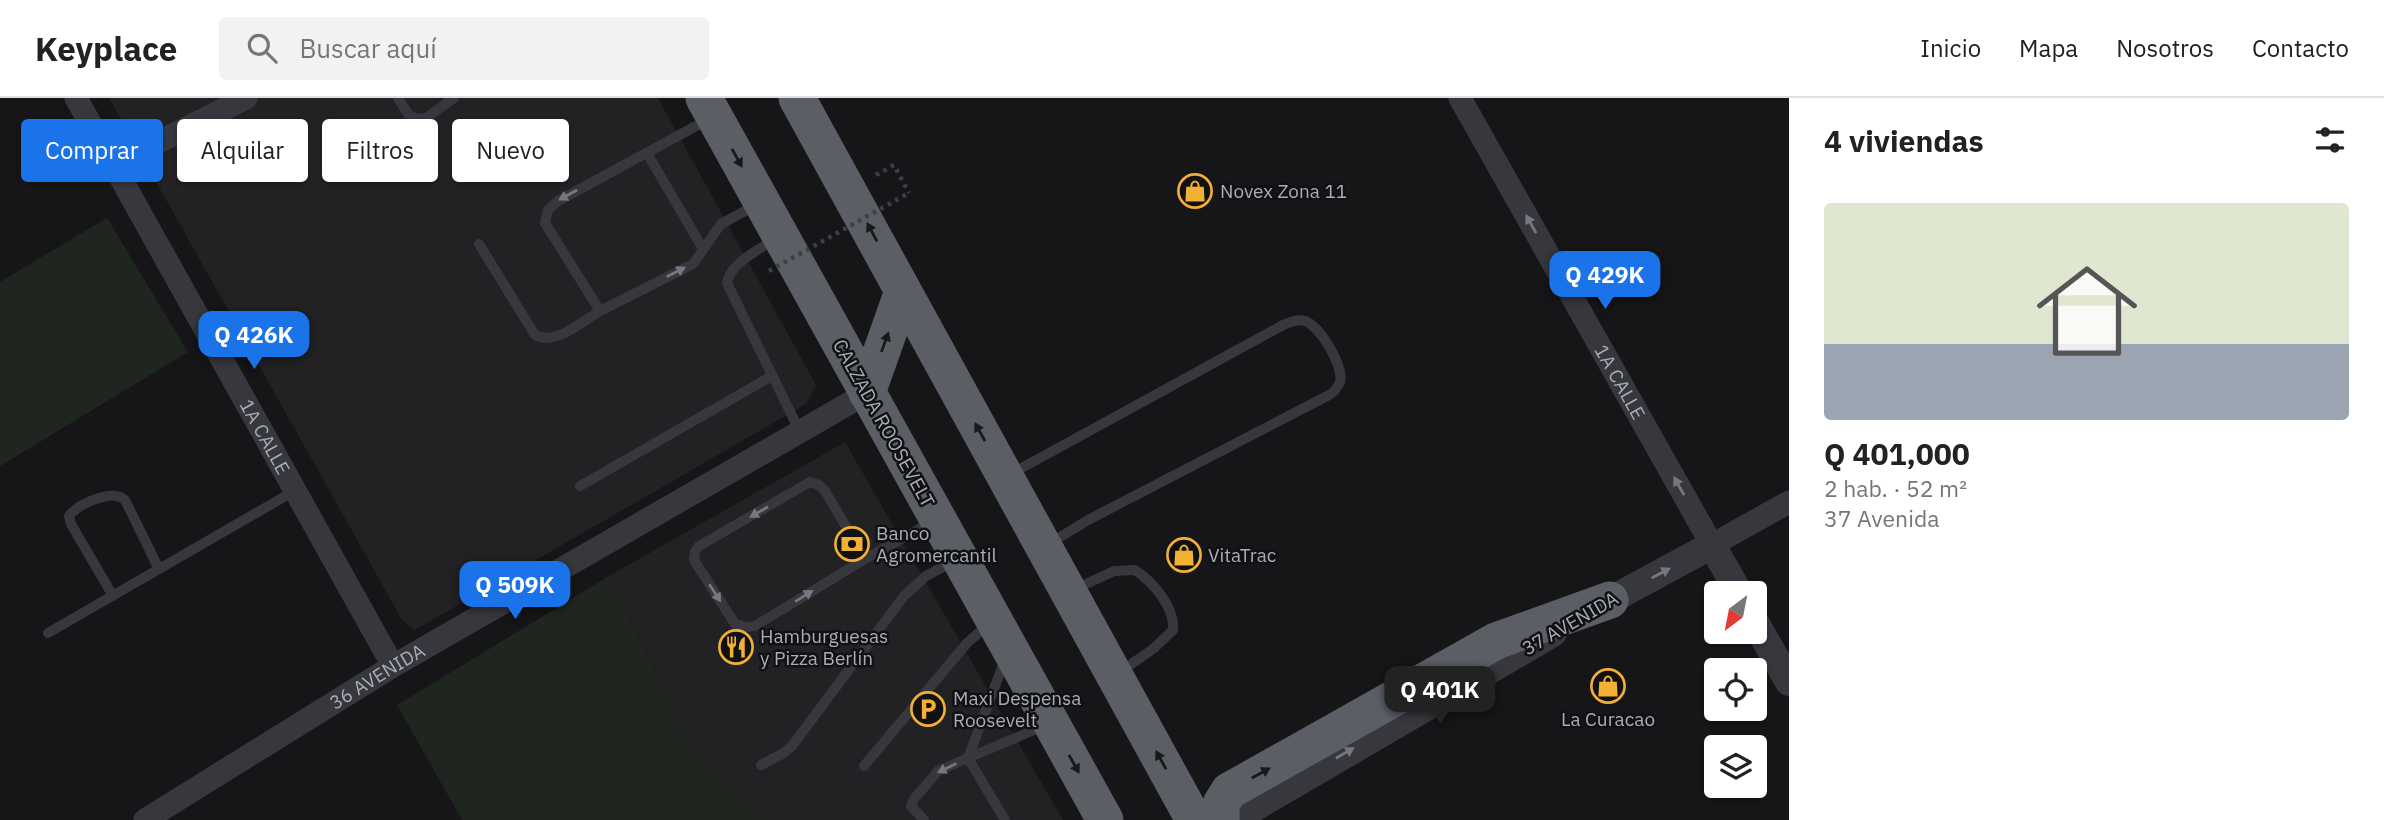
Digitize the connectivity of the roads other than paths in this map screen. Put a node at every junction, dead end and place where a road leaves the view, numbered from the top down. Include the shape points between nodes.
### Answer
1 (76, 98) edge
2 (246, 98) edge
3 (398, 98) edge
4 (454, 98) edge
5 (797, 98) edge
6 (1460, 98) edge
7 (709, 107) edge
8 (88, 119) edge
9 (163, 140) edge
10 (648, 153) junction
11 (123, 182) edge
12 (762, 202) junction
13 (780, 235) junction
14 (479, 244) dead end
15 (703, 249) junction
16 (903, 291) junction
17 (600, 311) junction
18 (772, 376) junction
19 (867, 393) junction
20 (800, 432) junction
21 (1005, 477) junction
22 (580, 486) dead end
23 (296, 491) junction
24 (1789, 502) edge
25 (938, 519) junction
26 (1712, 545) junction
27 (1044, 547) junction
28 (959, 558) junction
29 (865, 559) junction
30 (159, 569) junction
31 (1732, 581) edge
32 (1069, 593) junction
33 (113, 596) junction
34 (1610, 600) joint
35 (48, 633) dead end
36 (1002, 634) junction
37 (1767, 644) edge
38 (393, 666) junction
39 (1115, 675) junction
40 (1789, 682) edge
41 (1051, 723) junction
42 (968, 758) junction
43 (761, 765) dead end
44 (864, 766) dead end
45 (1233, 816) edge
46 (145, 820) edge
47 (924, 820) edge
48 (1005, 820) edge
49 (1105, 820) edge
50 (1194, 820) edge

1 - 8 street, 1A CALLE
2 - 9 street
3 - 4 lane via 416,119 426,118
16 -> 5 highway
26 -> 6 street, 1A CALLE
7 - 10 lane
7 -> 12 highway, CALZADA ROOSEVELT
10 - 15 lane
10 -> 17 lane via 558,201 546,215 545,223
11 - 23 street, 1A CALLE
12 - 13 highway, CALZADA ROOSEVELT
12 - 15 lane via 721,224
13 - 18 lane via 735,267 727,283
13 - 19 highway, CALZADA ROOSEVELT
14 - 17 lane via 535,335 553,339
17 -> 15 lane via 693,264
19 -> 16 highway
21 -> 16 highway
18 - 20 lane
18 - 22 lane
19 - 20 street, 36 AVENIDA
19 - 25 highway, CALZADA ROOSEVELT
20 - 38 street, 36 AVENIDA
21 - 27 highway
21 - 27 lane via 1283,325 1307,322 1330,347 1340,382 1329,395 1087,520
23 - 30 lane
23 - 38 street, 1A CALLE
24 - 26 street, 37 AVENIDA
25 - 28 highway, CALZADA ROOSEVELT
25 - 29 lane
26 - 31 street, 1A CALLE
34 -> 26 street, 37 AVENIDA
27 - 32 highway
28 - 36 highway, CALZADA ROOSEVELT
28 - 43 lane via 914,586 792,746
29 -> 29 lane via 825,491 810,482 699,545 694,560 735,624 745,627 755,626
30 - 33 lane
30 - 33 lane via 120,495 75,509 69,516 71,524
32 - 39 highway
32 - 39 lane via 1114,571 1135,570 1152,584 1168,608 1173,630
33 - 35 lane
45 -> 34 highway via 1221,804 1229,791 1496,641
36 - 41 highway, CALZADA ROOSEVELT
36 - 42 lane
36 - 44 lane via 967,643
37 - 40 street
38 - 46 street, 36 AVENIDA
50 -> 39 highway
41 - 42 lane
41 -> 49 highway, CALZADA ROOSEVELT
42 -> 47 lane via 938,771 914,799 911,806
42 - 48 lane

